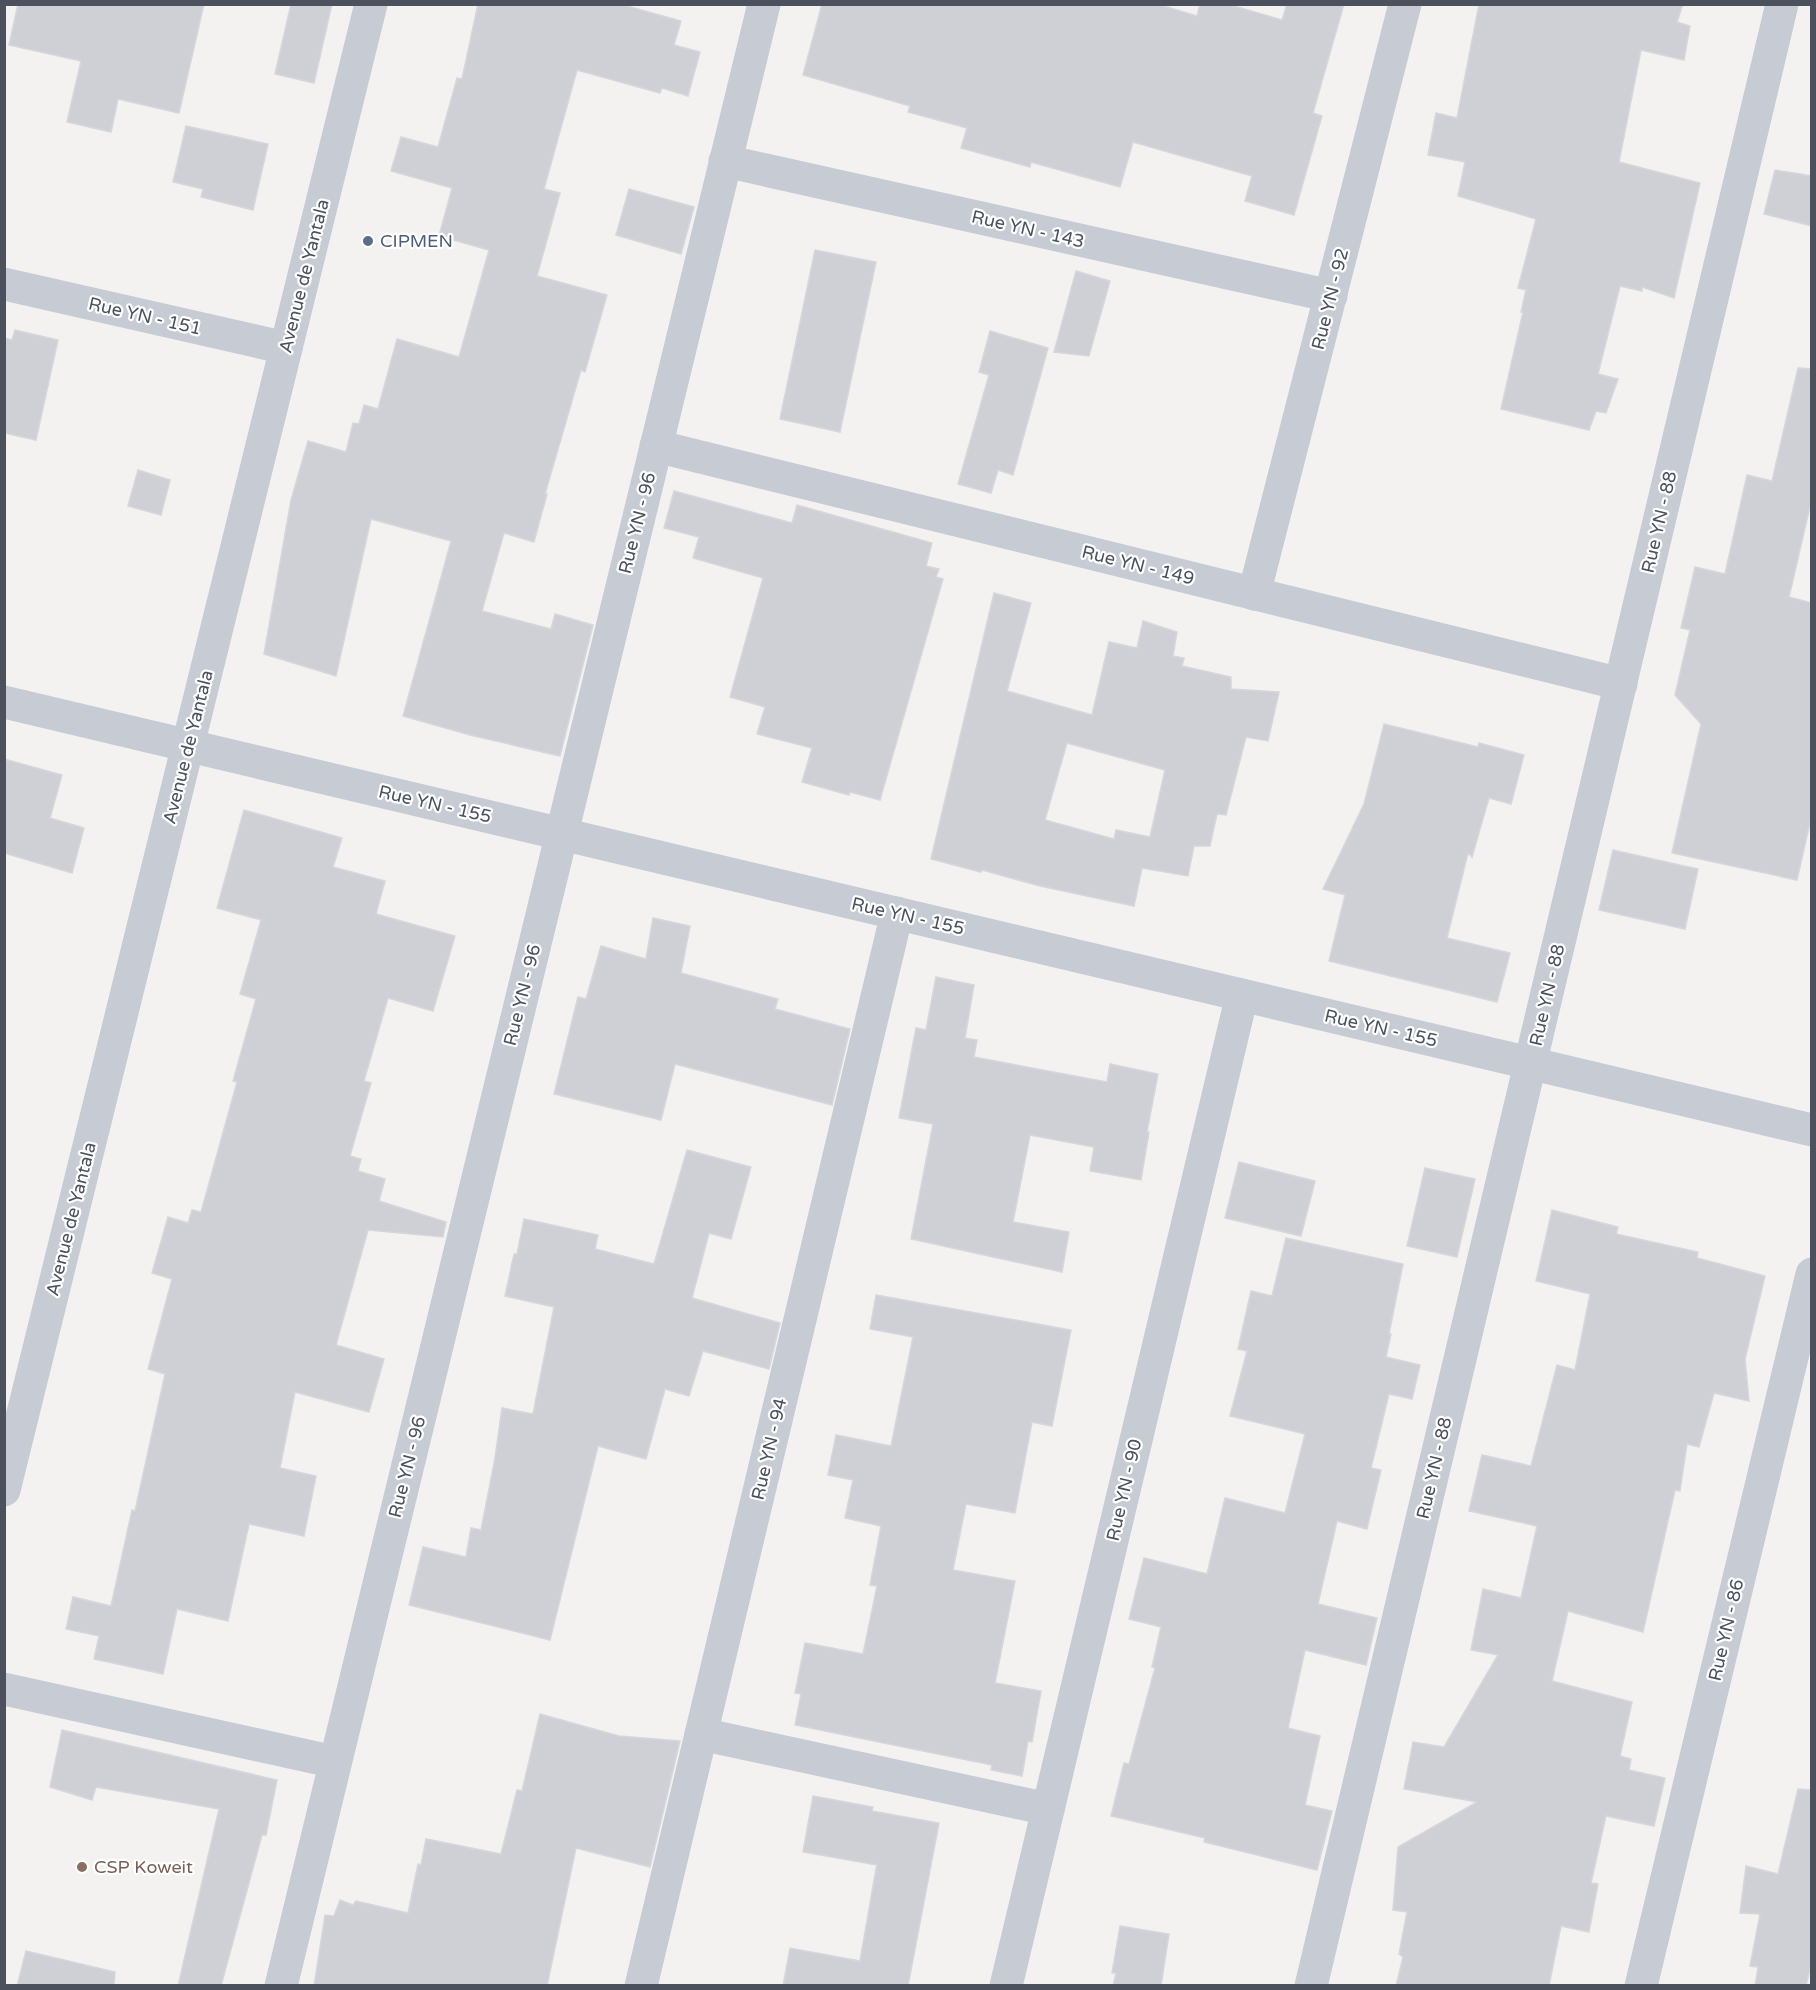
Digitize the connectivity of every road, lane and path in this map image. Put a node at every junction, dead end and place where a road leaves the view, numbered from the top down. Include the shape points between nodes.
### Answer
1 (370, 4) edge
2 (764, 4) edge
3 (1405, 4) edge
4 (1782, 4) edge
5 (725, 161) junction
6 (4, 284) edge
7 (1331, 296) junction
8 (286, 348) junction
9 (656, 446) junction
10 (1254, 594) junction
11 (1621, 684) junction
12 (4, 702) edge
13 (188, 746) junction
14 (562, 834) junction
15 (897, 913) junction
16 (1242, 995) junction
17 (1531, 1063) junction
18 (1812, 1130) edge
19 (1812, 1274) edge
20 (4, 1490) edge
21 (4, 1689) edge
22 (701, 1734) junction
23 (335, 1762) junction
24 (1048, 1809) junction
25 (281, 1986) edge
26 (641, 1986) edge
27 (1006, 1986) edge
28 (1311, 1986) edge
29 (1641, 1986) edge

1 - 8 street, Avenue de Yantala
2 - 5 street, Rue YN - 96
3 - 7 street, Rue YN - 92
4 - 11 street, Rue YN - 88
5 - 7 street, Rue YN - 143
5 - 9 street, Rue YN - 96
6 - 8 street, Rue YN - 151
7 - 10 street, Rue YN - 92
8 - 13 street, Avenue de Yantala
9 - 10 street, Rue YN - 149
9 - 14 street, Rue YN - 96
10 - 11 street, Rue YN - 149
11 - 17 street, Rue YN - 88
12 - 13 street, Rue YN - 155
13 - 14 street, Rue YN - 155
13 - 20 street, Avenue de Yantala
14 - 15 street, Rue YN - 155
14 - 23 street, Rue YN - 96
15 - 16 street, Rue YN - 155
15 - 22 street, Rue YN - 94
16 - 17 street, Rue YN - 155
16 - 24 street, Rue YN - 90
17 - 18 street, Rue YN - 155
17 - 28 street, Rue YN - 88
19 - 29 street, Rue YN - 86
21 - 23 street
22 - 24 street
22 - 26 street, Rue YN - 94
23 - 25 street, Rue YN - 96
24 - 27 street, Rue YN - 90

